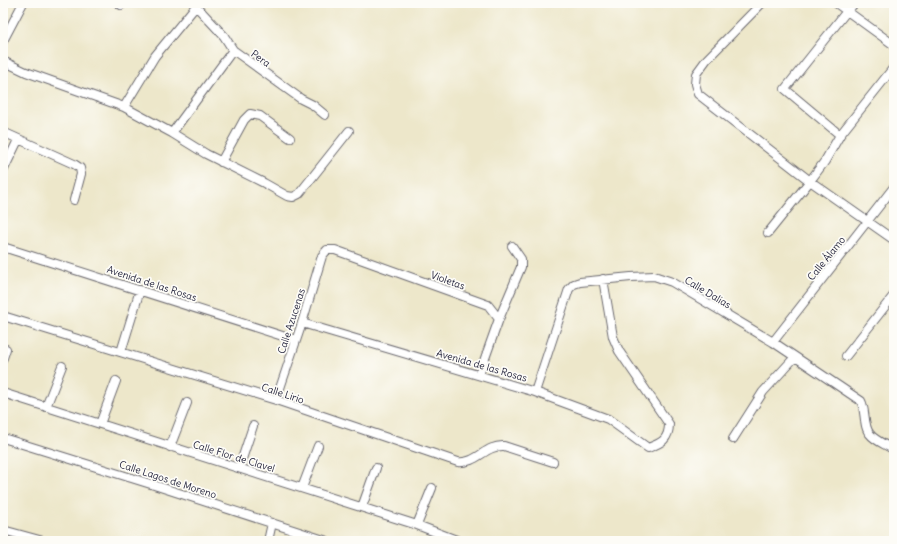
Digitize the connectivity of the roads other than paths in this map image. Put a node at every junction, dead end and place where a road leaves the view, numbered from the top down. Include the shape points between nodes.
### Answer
1 (23, 3) edge
2 (762, 3) edge
3 (836, 3) edge
4 (855, 3) edge
5 (196, 4) edge
6 (847, 11) junction
7 (3, 42) edge
8 (894, 45) edge
9 (233, 50) junction
10 (3, 61) edge
11 (894, 67) edge
12 (124, 107) junction
13 (325, 115) dead end
14 (349, 131) dead end
15 (3, 132) edge
16 (172, 133) junction
17 (840, 135) junction
18 (290, 138) dead end
19 (18, 140) junction
20 (221, 162) junction
21 (3, 171) edge
22 (810, 181) junction
23 (894, 187) edge
24 (74, 200) dead end
25 (868, 221) junction
26 (768, 233) dead end
27 (894, 240) edge
28 (512, 246) dead end
29 (3, 248) edge
30 (328, 250) joint
31 (603, 279) junction
32 (140, 290) junction
33 (894, 295) edge
34 (3, 316) edge
35 (499, 319) junction
36 (302, 323) junction
37 (295, 340) junction
38 (772, 342) junction
39 (6, 349) dead end
40 (121, 352) junction
41 (846, 356) dead end
42 (795, 357) junction
43 (3, 358) edge
44 (62, 366) dead end
45 (479, 375) junction
46 (116, 381) dead end
47 (535, 392) junction
48 (3, 394) edge
49 (276, 400) junction
50 (187, 403) dead end
51 (46, 407) junction
52 (100, 424) junction
53 (253, 426) dead end
54 (3, 438) edge
55 (733, 439) dead end
56 (318, 446) dead end
57 (170, 447) junction
58 (894, 450) edge
59 (553, 462) dead end
60 (239, 468) junction
61 (376, 468) dead end
62 (302, 488) junction
63 (432, 488) dead end
64 (362, 507) junction
65 (272, 523) junction
66 (417, 524) junction
67 (3, 530) edge
68 (43, 541) edge
69 (268, 541) edge
70 (327, 541) edge
71 (459, 541) edge

1 - 7 street
2 - 22 street via 707,59 696,74 695,84 698,94
3 - 6 street
4 - 6 street
5 - 9 street, Pera
5 - 12 street via 155,56
6 - 8 street
6 - 17 street via 785,89
9 - 13 street, Pera
9 - 16 street
10 - 12 street via 26,72
11 - 17 street
12 - 16 street
14 - 20 street via 293,197
15 - 19 street
16 - 20 street
17 - 22 street
18 - 20 street via 260,116 250,114 244,120
19 - 21 street
19 - 24 street via 80,168 81,174
22 - 25 street
22 - 26 street
23 - 25 street, Calle Álamo
25 - 27 street
25 - 38 street, Calle Álamo
28 - 35 street via 521,259 521,267
29 - 32 street, Avenida de las Rosas
30 - 35 street, Violetas via 335,250 488,305
30 - 36 street, Calle Azucenas via 322,256
31 - 38 street, Calle Dalias via 654,276 672,282
31 - 47 street, Calle Dalias via 580,282 570,289
31 - 47 street, Avenida de las Rosas via 613,337 619,351 669,424 667,438 648,448 608,418
32 - 37 street, Avenida de las Rosas
32 - 40 street
33 - 41 street
34 - 40 street, Calle Lirio
35 - 45 street
36 - 37 street, Calle Azucenas
36 - 45 street, Avenida de las Rosas
37 - 49 street, Calle Azucenas
38 - 42 street, Calle Dalias
39 - 43 street
40 - 49 street, Calle Lirio
42 - 55 street via 763,392
42 - 58 street, Calle Dalias via 861,401 870,435
44 - 51 street
45 - 47 street, Avenida de las Rosas
46 - 52 street
48 - 51 street, Calle Flor de Clavel
49 - 59 street, Calle Lirio via 458,462 465,463 496,446 504,446
50 - 57 street
51 - 52 street, Calle Flor de Clavel
52 - 57 street, Calle Flor de Clavel
53 - 60 street
54 - 65 street, Calle Lagos de Moreno
56 - 62 street
57 - 60 street, Calle Flor de Clavel
60 - 62 street, Calle Flor de Clavel
61 - 64 street
62 - 64 street, Calle Flor de Clavel
63 - 66 street
64 - 66 street, Calle Flor de Clavel
65 - 69 street
65 - 70 street, Calle Lagos de Moreno
66 - 71 street, Calle Flor de Clavel
67 - 68 street

